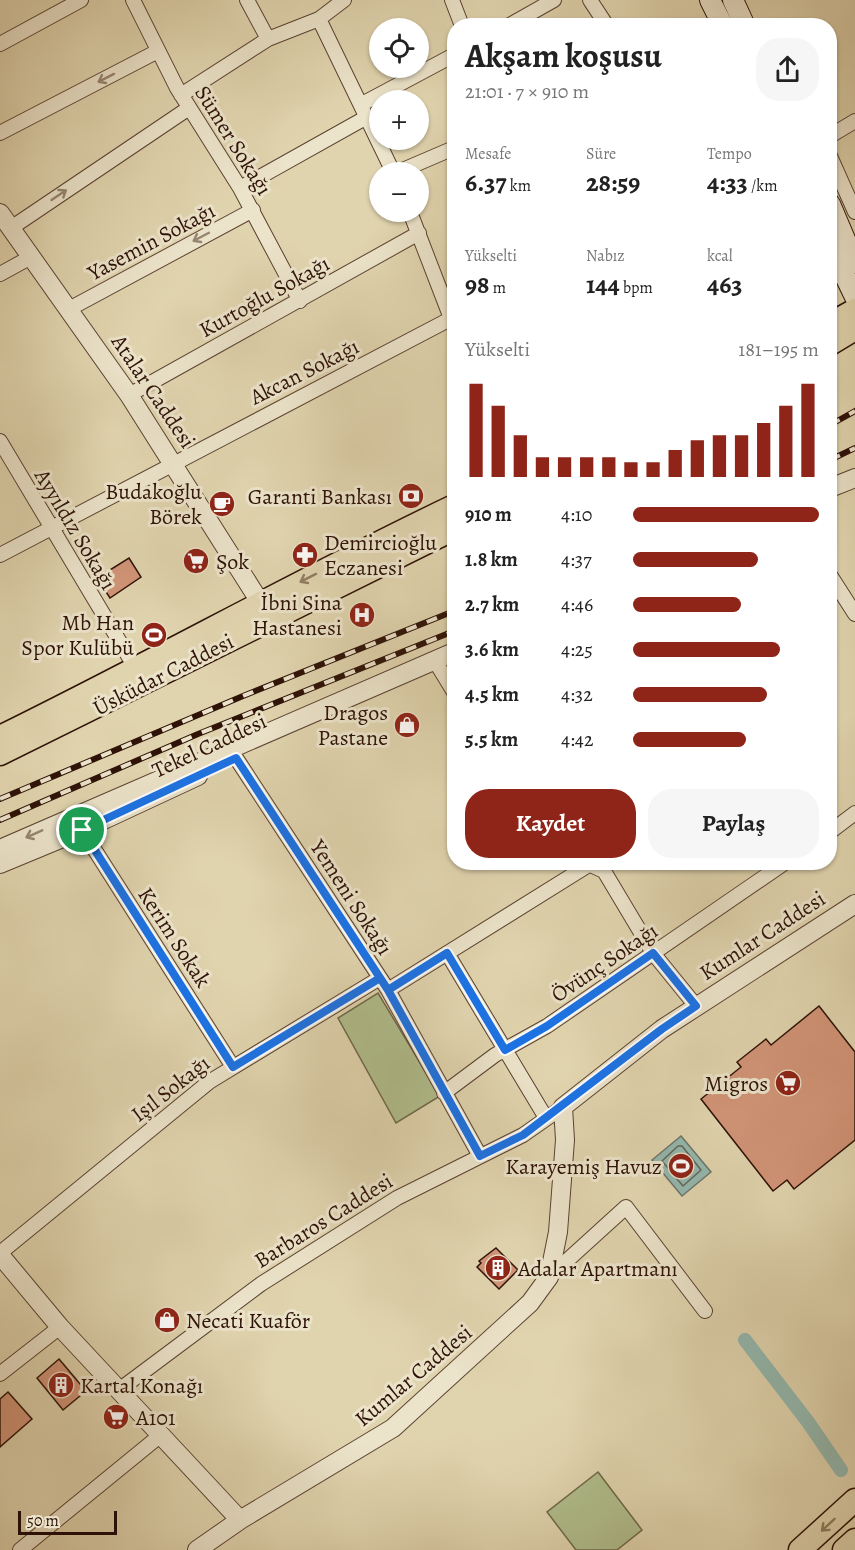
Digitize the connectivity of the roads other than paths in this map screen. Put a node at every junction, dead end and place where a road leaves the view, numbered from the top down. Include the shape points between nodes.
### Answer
1 (81, 0) edge
2 (133, 0) edge
3 (247, 0) edge
4 (344, 0) edge
5 (452, 0) edge
6 (554, 0) edge
7 (590, 0) edge
8 (710, 0) edge
9 (733, 0) edge
10 (459, 18) edge
11 (522, 18) edge
12 (601, 18) edge
13 (719, 18) edge
14 (741, 18) edge
15 (320, 19) junction
16 (268, 39) junction
17 (0, 44) edge
18 (158, 51) junction
19 (447, 59) edge
20 (182, 95) junction
21 (189, 108) junction
22 (365, 110) junction
23 (855, 121) edge
24 (837, 132) edge
25 (0, 133) edge
26 (447, 151) edge
27 (391, 162) edge
28 (420, 162) edge
29 (837, 178) edge
30 (240, 188) junction
31 (844, 201) edge
32 (253, 210) junction
33 (5, 220) edge
34 (414, 222) edge
35 (419, 233) junction
36 (32, 257) junction
37 (837, 260) edge
38 (855, 263) edge
39 (0, 274) edge
40 (855, 297) edge
41 (300, 301) junction
42 (447, 305) edge
43 (69, 309) junction
44 (855, 310) edge
45 (837, 320) edge
46 (447, 324) edge
47 (855, 329) edge
48 (837, 340) edge
49 (129, 395) junction
50 (0, 441) edge
51 (174, 462) junction
52 (855, 478) edge
53 (837, 485) edge
54 (447, 510) edge
55 (51, 530) junction
56 (447, 533) edge
57 (0, 555) edge
58 (837, 585) edge
59 (265, 611) junction
60 (855, 614) edge
61 (447, 655) edge
62 (435, 661) junction
63 (136, 669) junction
64 (447, 681) edge
65 (0, 736) edge
66 (0, 754) edge
67 (236, 758) junction
68 (855, 813) edge
69 (837, 827) edge
70 (82, 830) junction
71 (0, 849) edge
72 (0, 864) edge
73 (577, 870) edge
74 (601, 870) edge
75 (774, 870) edge
76 (853, 909) edge
77 (447, 953) junction
78 (653, 953) junction
79 (380, 978) junction
80 (388, 990) junction
81 (696, 1006) junction
82 (505, 1050) junction
83 (233, 1067) junction
84 (444, 1093) junction
85 (557, 1115) junction
86 (480, 1156) junction
87 (0, 1254) edge
88 (549, 1277) junction
89 (705, 1311) dead end
90 (60, 1327) junction
91 (0, 1374) edge
92 (119, 1390) junction
93 (162, 1434) junction
94 (855, 1500) edge
95 (240, 1520) junction
96 (855, 1540) edge
97 (20, 1550) edge
98 (197, 1550) edge
99 (800, 1550) edge
100 (844, 1550) edge

1 - 17 street
2 - 18 street, Sümer Sokağı
3 - 16 street
4 - 15 street
5 - 10 street
6 - 11 street
7 - 12 street
8 - 13 main road
9 - 14 main road
15 - 16 street
15 - 22 street
16 - 20 street
18 - 20 street, Sümer Sokağı
18 -> 25 street
19 - 22 street
20 - 21 street, Sümer Sokağı
21 - 30 street, Sümer Sokağı
33 -> 21 street
22 - 27 street
22 - 30 street
23 - 24 street
26 - 28 street
29 - 31 street
30 - 32 street, Sümer Sokağı
31 - 38 main road
32 - 41 street, Sümer Sokağı
32 -> 43 street, Yasemin Sokağı
33 - 36 street, Atalar Caddesi
34 - 35 street
35 - 41 street, Kurtoğlu Sokağı
35 - 42 street
36 - 39 street
36 - 43 street, Atalar Caddesi
37 - 40 main road
41 - 49 street, Kurtoğlu Sokağı
43 - 49 street, Atalar Caddesi
44 - 45 main road
46 - 51 street, Akcan Sokağı
47 - 48 main road
49 - 51 street, Atalar Caddesi
50 - 55 street, Ayyıldız Sokağı
51 - 55 street, Akcan Sokağı
51 - 59 street, Atalar Caddesi
52 - 53 street
54 -> 59 main road, Üsküdar Caddesi
55 - 57 street, Akcan Sokağı
55 - 63 street, Ayyıldız Sokağı
56 - 59 main road, Üsküdar Caddesi
58 - 60 street
59 - 63 main road, Üsküdar Caddesi
59 - 66 main road, Üsküdar Caddesi
61 - 62 street, Tekel Caddesi
62 - 64 street
62 - 67 street, Tekel Caddesi
62 -> 71 street, Tekel Caddesi
63 - 65 main road, Üsküdar Caddesi
67 - 70 street, Tekel Caddesi
67 - 79 street, Yemeni Sokağı
68 - 69 street
70 - 72 street, Tekel Caddesi
70 - 83 street, Kerim Sokak
73 - 77 street
74 - 78 street
75 - 78 street, Övünç Sokağı
76 - 81 street, Kumlar Caddesi
77 - 80 street
77 - 82 street
78 - 81 street
78 - 82 street, Övünç Sokağı
79 - 80 street, Yemeni Sokağı
79 - 83 street, Işıl Sokağı
80 - 84 street, Yemeni Sokağı
81 - 85 street, Kumlar Caddesi
82 - 84 street, Övünç Sokağı
82 - 85 street
83 - 87 street, Işıl Sokağı via 209,1082
84 - 86 street, Yemeni Sokağı
85 - 86 street, Barbaros Caddesi
85 - 88 street, Kumlar Caddesi via 565,1140 558,1232
86 - 92 street, Barbaros Caddesi via 397,1198 261,1284
87 - 90 street
88 - 89 street via 626,1207
88 - 95 street, Kumlar Caddesi via 530,1303 393,1428
90 - 91 street
90 - 92 street
92 - 93 street
93 - 95 street
93 - 97 street
94 -> 99 main road
95 - 98 street, Kumlar Caddesi
96 - 100 main road

